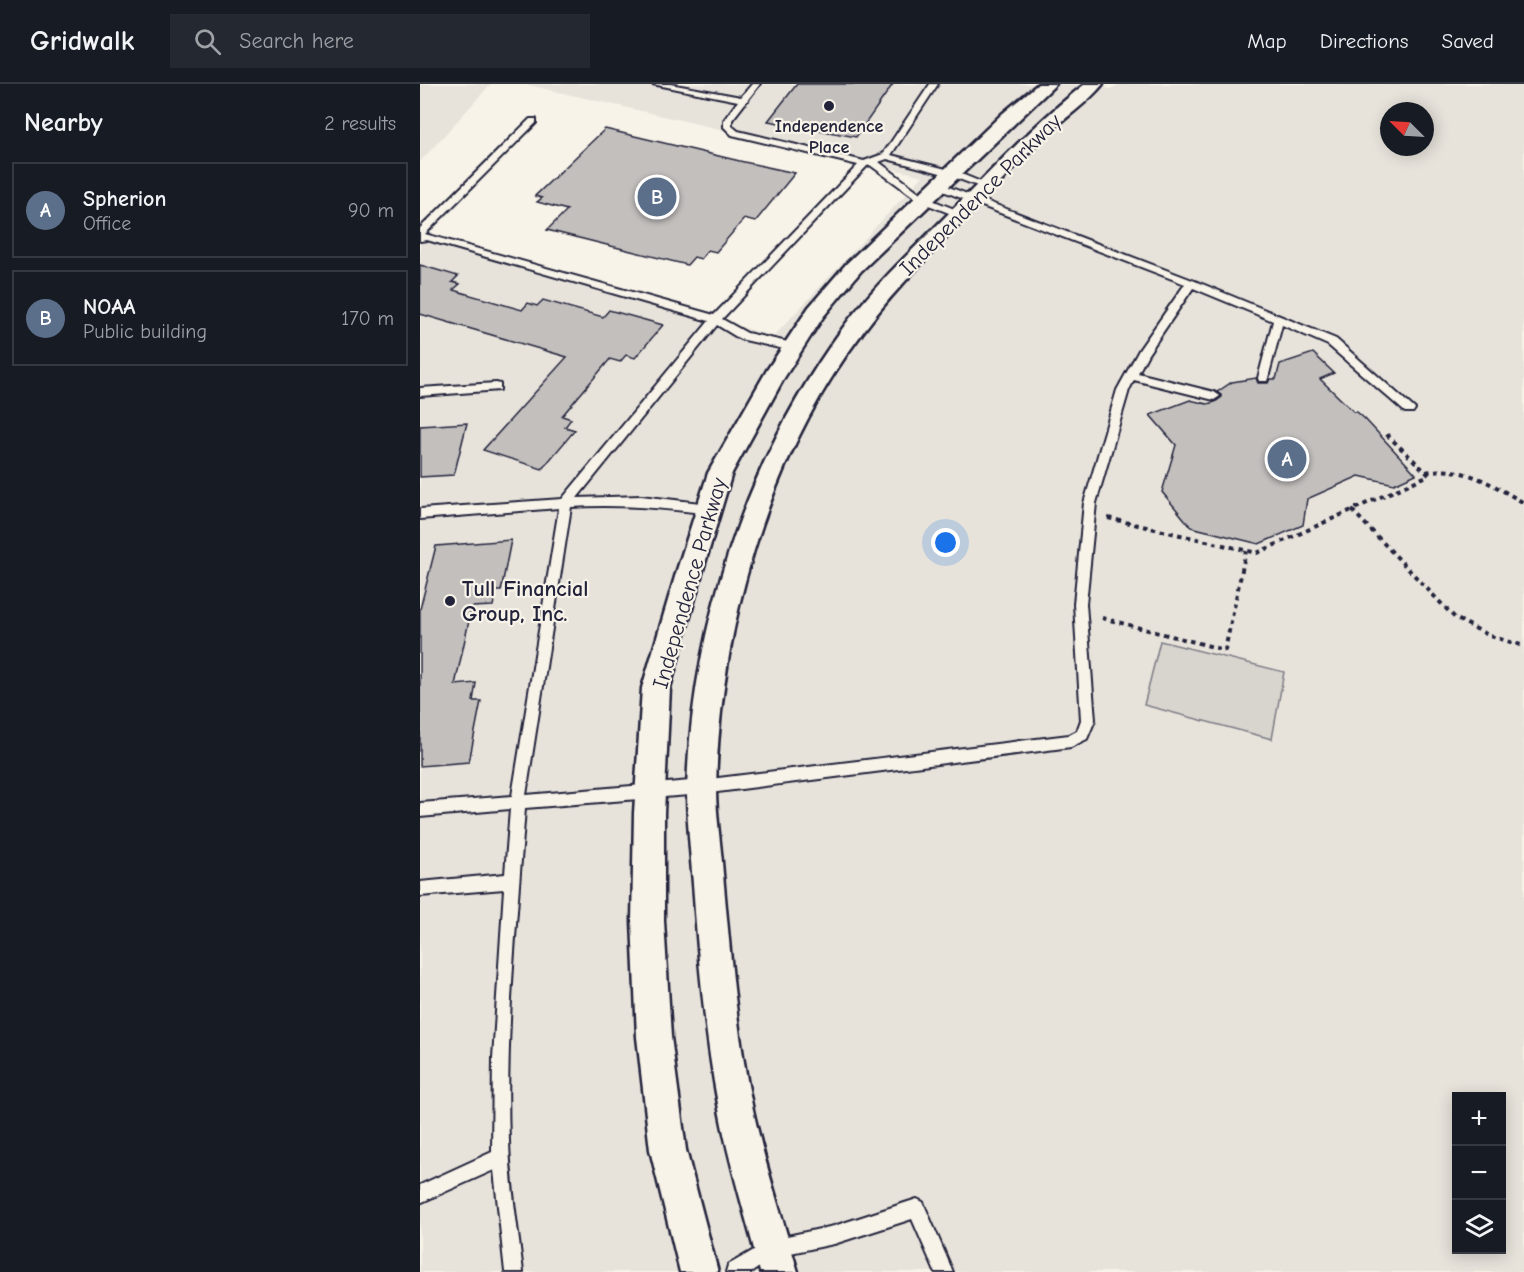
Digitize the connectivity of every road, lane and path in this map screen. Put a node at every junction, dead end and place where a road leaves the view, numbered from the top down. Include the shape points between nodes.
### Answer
1 (656, 84) edge
2 (756, 84) edge
3 (934, 84) edge
4 (1048, 84) edge
5 (1095, 84) edge
6 (744, 100) junction
7 (533, 121) dead end
8 (886, 156) junction
9 (868, 163) junction
10 (938, 186) junction
11 (973, 200) junction
12 (420, 236) edge
13 (1191, 283) junction
14 (716, 319) junction
15 (1278, 321) junction
16 (793, 347) junction
17 (1131, 375) junction
18 (1263, 378) dead end
19 (496, 387) dead end
20 (420, 392) edge
21 (1214, 396) dead end
22 (1409, 409) dead end
23 (1384, 432) dead end
24 (1426, 472) junction
25 (566, 503) junction
26 (1524, 503) edge
27 (709, 509) junction
28 (1352, 510) junction
29 (420, 513) edge
30 (1089, 513) junction
31 (1246, 550) junction
32 (1081, 613) junction
33 (1524, 646) edge
34 (702, 787) junction
35 (651, 789) junction
36 (518, 801) junction
37 (420, 810) edge
38 (512, 881) junction
39 (420, 889) edge
40 (502, 1157) junction
41 (420, 1194) edge
42 (776, 1260) edge
43 (514, 1272) edge
44 (699, 1272) edge
45 (735, 1272) edge
46 (944, 1272) edge

1 - 6 lane
2 - 6 lane
3 - 8 lane
4 - 10 street, Independence Parkway
5 - 11 street, Independence Parkway via 1055,116
6 - 9 lane via 728,120 728,127 735,133
7 - 12 lane
8 - 9 lane
8 - 10 lane
9 - 10 lane
9 - 14 lane
10 - 11 lane
10 - 11 lane
10 - 16 street, Independence Parkway via 854,267
11 - 13 lane
11 - 34 street, Independence Parkway via 908,265 850,333 814,389 771,472 747,535 714,663
12 - 14 lane
13 - 15 lane
13 - 17 lane
14 - 16 lane via 744,336
14 - 25 lane
15 - 18 lane
15 - 22 lane via 1332,342
16 - 27 street, Independence Parkway via 720,473
17 - 21 lane
17 - 30 lane via 1105,445
19 - 20 lane
23 - 24 path
24 - 26 path via 1451,469 1468,473
24 - 28 path via 1429,475
25 - 27 lane via 641,501
25 - 29 lane
25 - 36 lane
27 - 35 street, Independence Parkway via 656,688
28 - 31 path via 1257,553
28 - 33 path via 1455,618 1490,636
30 - 31 path
30 - 32 lane
31 - 32 path via 1224,650
32 - 34 lane via 1088,720 1082,735 1071,741
34 - 35 lane
34 - 42 street, Independence Parkway via 714,971 735,1107
35 - 36 lane
35 - 44 street, Independence Parkway via 648,921 654,1037 668,1150
36 - 37 lane
36 - 38 lane
38 - 39 lane
38 - 40 lane via 501,1058
40 - 41 lane
40 - 43 lane
42 - 45 lane
42 - 46 lane via 834,1234 917,1208

